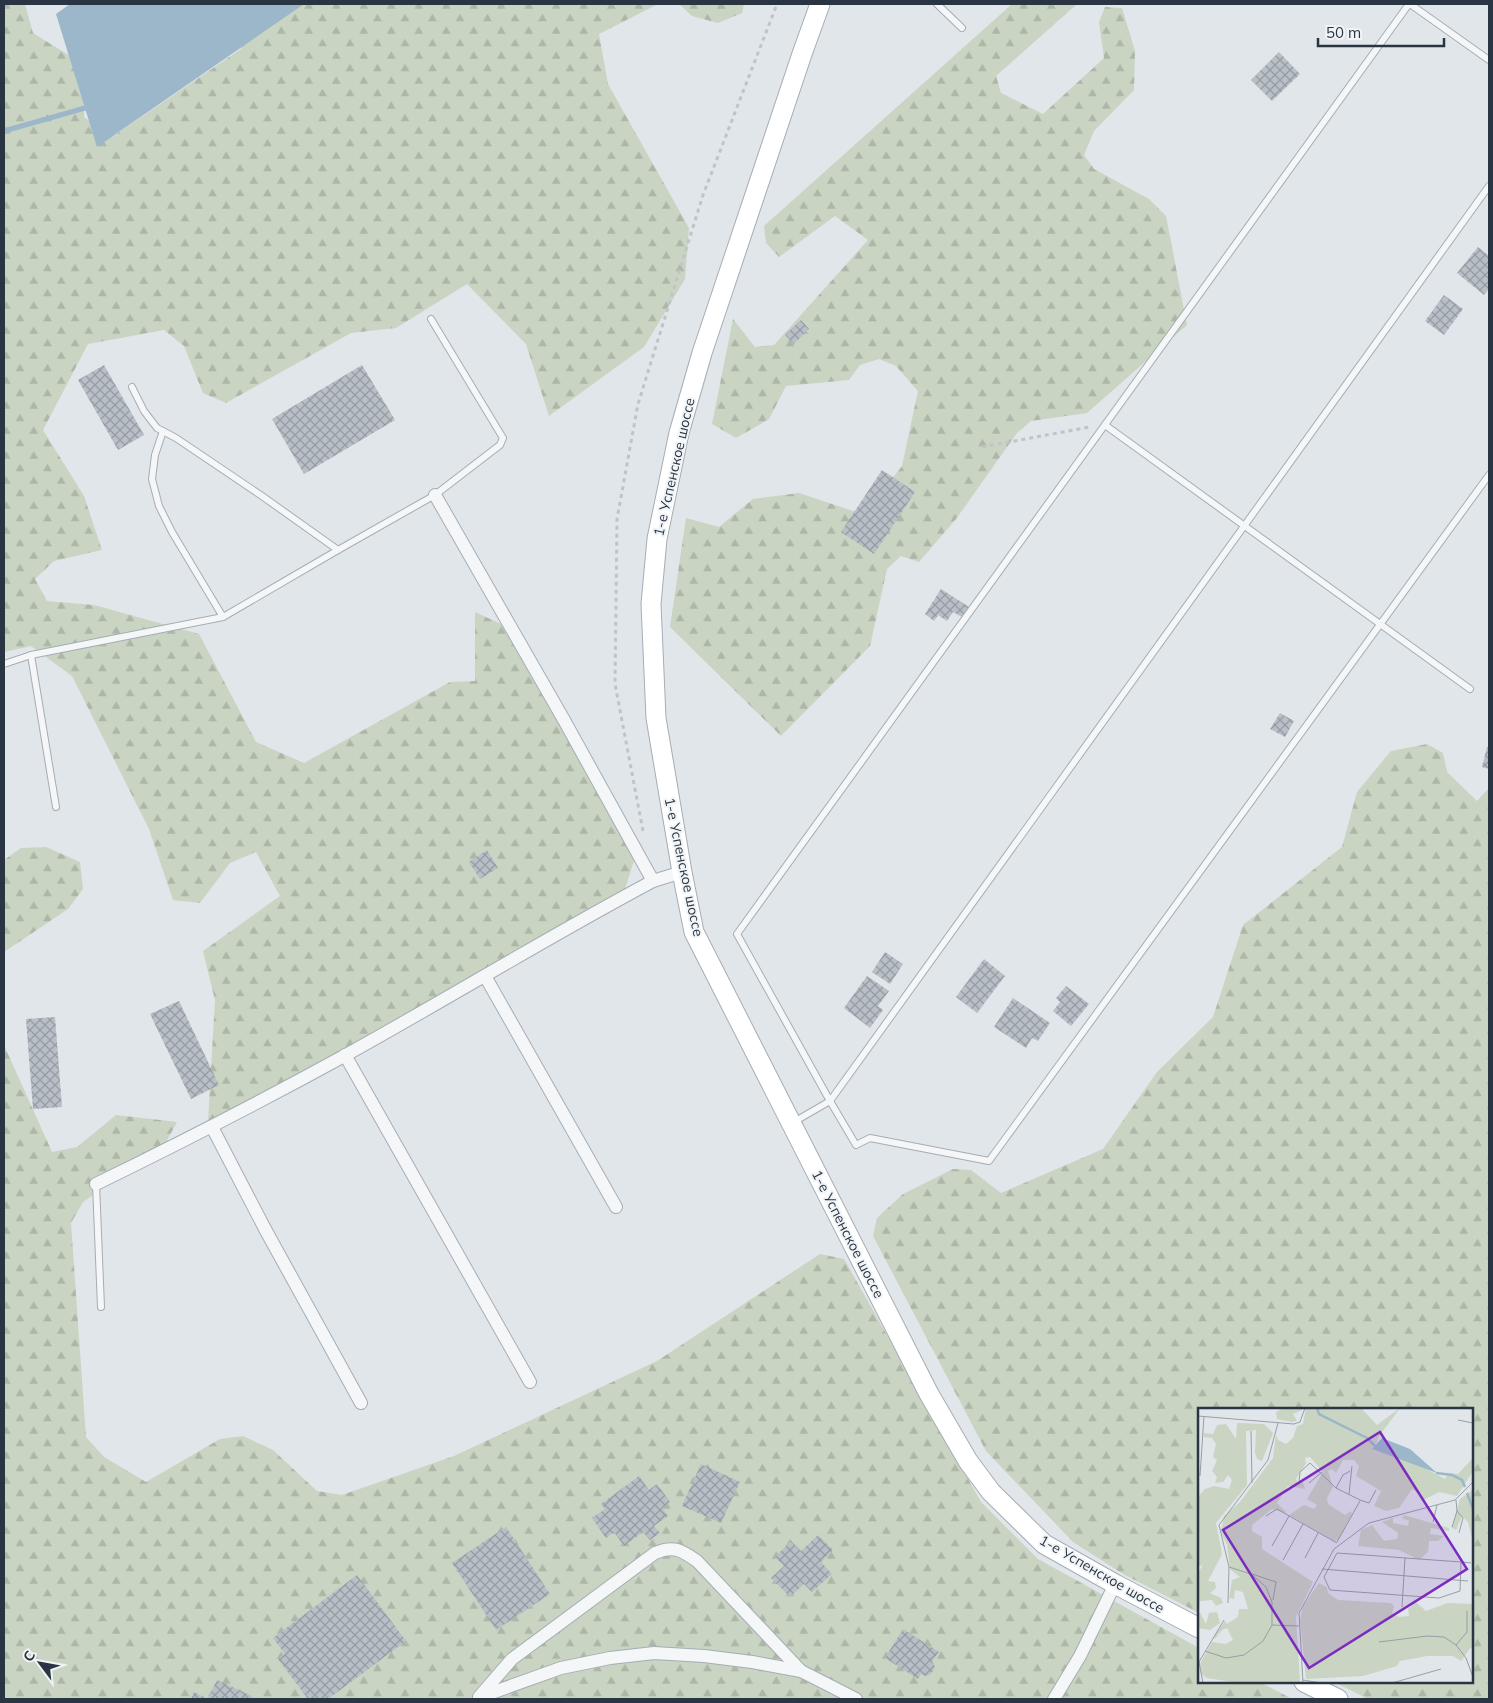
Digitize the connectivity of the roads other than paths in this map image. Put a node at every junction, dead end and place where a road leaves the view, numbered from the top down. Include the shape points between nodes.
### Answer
1 (820, 4) edge
2 (937, 4) edge
3 (1409, 4) edge
4 (962, 28) dead end
5 (1489, 60) edge
6 (1489, 186) edge
7 (431, 319) dead end
8 (132, 388) dead end
9 (1105, 425) junction
10 (163, 431) junction
11 (1489, 475) edge
12 (436, 495) junction
13 (1244, 526) junction
14 (338, 550) junction
15 (223, 617) junction
16 (1381, 624) junction
17 (31, 655) junction
18 (4, 664) edge
19 (1470, 689) dead end
20 (56, 807) dead end
21 (682, 872) junction
22 (652, 881) junction
23 (485, 976) junction
24 (345, 1055) junction
25 (830, 1101) junction
26 (791, 1124) junction
27 (212, 1127) junction
28 (96, 1184) joint
29 (616, 1208) dead end
30 (101, 1307) dead end
31 (530, 1382) dead end
32 (361, 1404) dead end
33 (1115, 1584) junction
34 (1198, 1627) edge
35 (801, 1671) junction
36 (1306, 1683) edge
37 (477, 1698) edge
38 (856, 1699) edge
39 (1054, 1699) edge
40 (1338, 1699) edge

1 - 21 main road, 1-е Успенское шоссе via 702,353 679,433 657,539 651,604 656,718
2 - 4 lane
3 - 5 lane
3 - 9 lane
6 - 13 lane
7 - 12 lane via 503,438 500,445
8 - 10 lane via 144,411
9 - 13 lane
9 - 25 lane via 737,934
10 - 14 lane
10 - 15 lane via 152,479 159,506
11 - 16 lane
12 - 14 lane
12 - 22 street
13 - 16 lane
13 - 25 lane
14 - 15 lane
15 - 17 lane
16 - 19 lane
16 - 25 lane via 989,1161 870,1138 856,1145
17 - 18 lane
17 - 20 lane
21 - 22 street
21 - 26 main road, 1-е Успенское шоссе via 694,932
22 - 23 street
23 - 24 street
23 - 29 street
24 - 27 street
24 - 31 street
25 - 26 lane
26 - 33 main road, 1-е Успенское шоссе via 929,1394 968,1461 991,1492 1044,1544
27 - 28 street
27 - 32 street
28 - 30 lane
33 - 34 main road, 1-е Успенское шоссе
33 - 39 street via 1080,1656
35 - 37 street via 704,1656 654,1653 561,1668
35 - 37 street via 698,1561 685,1552 667,1548 655,1553 512,1659
35 - 38 street
36 - 40 main road

